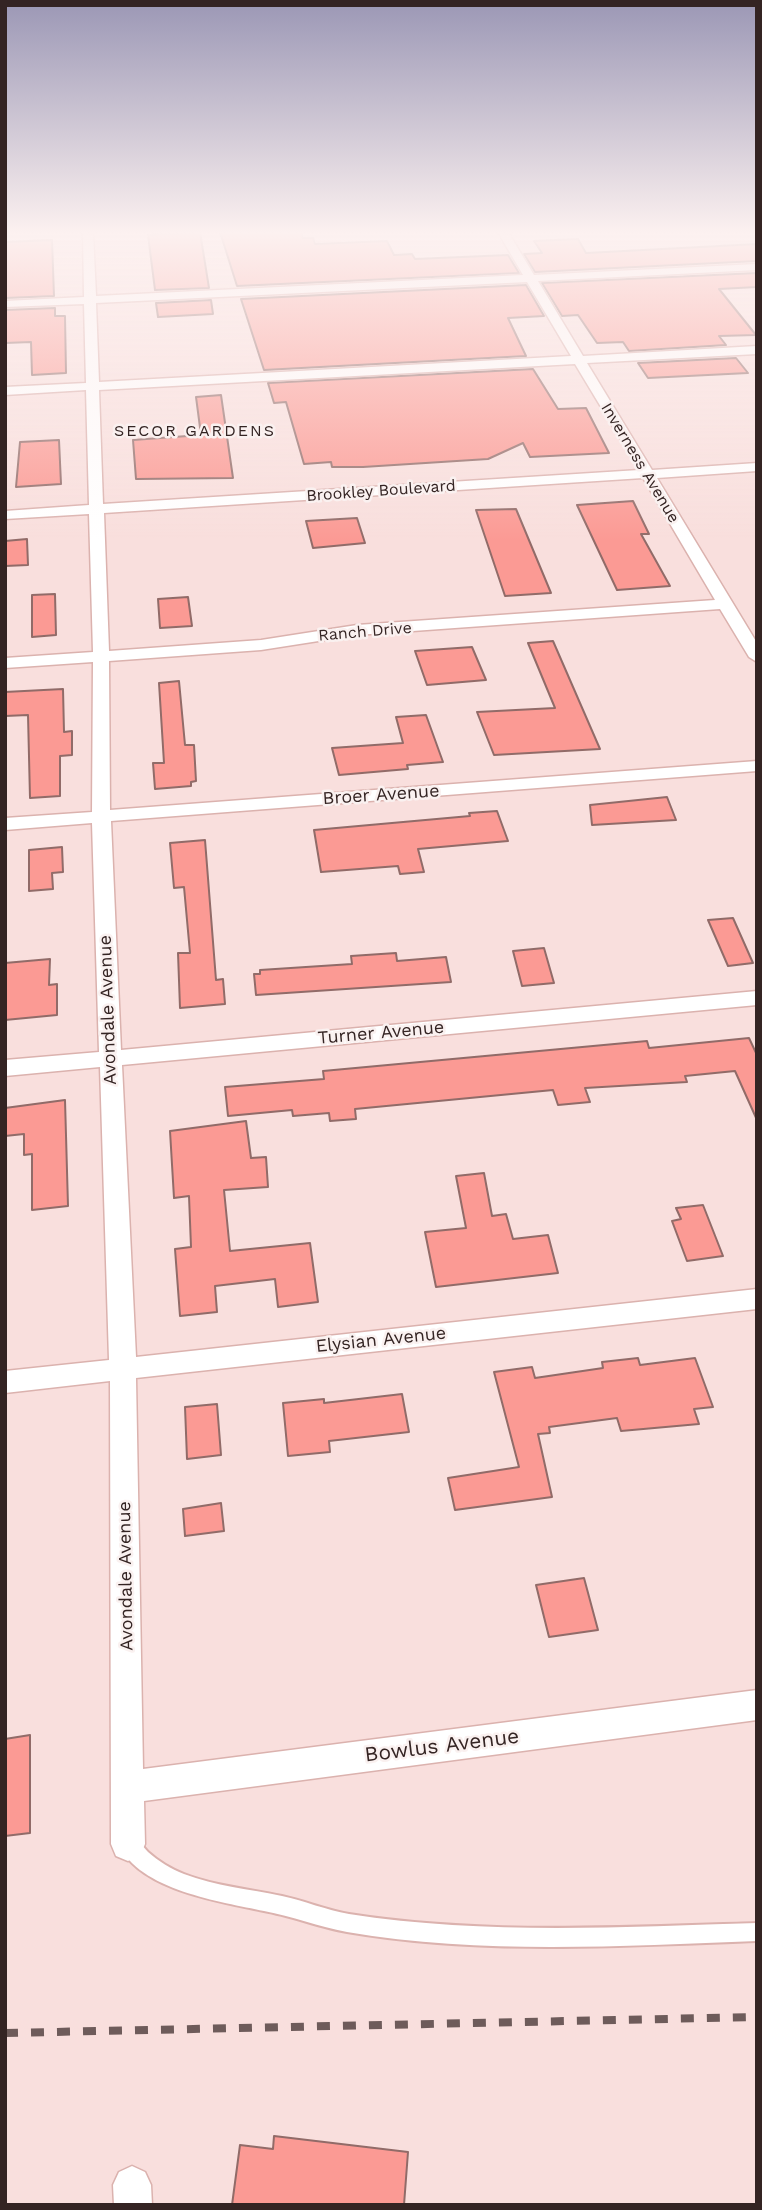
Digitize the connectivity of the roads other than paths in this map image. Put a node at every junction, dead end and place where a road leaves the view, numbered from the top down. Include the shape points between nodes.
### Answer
1 (92, 335) edge
2 (564, 335) edge
3 (757, 350) edge
4 (579, 360) junction
5 (92, 386) junction
6 (5, 391) edge
7 (757, 467) edge
8 (646, 474) junction
9 (95, 510) junction
10 (5, 515) edge
11 (724, 604) junction
12 (101, 657) junction
13 (757, 657) edge
14 (5, 663) edge
15 (757, 766) edge
16 (102, 817) junction
17 (5, 824) edge
18 (757, 998) edge
19 (109, 1058) junction
20 (5, 1068) edge
21 (757, 1299) edge
22 (123, 1369) junction
23 (5, 1382) edge
24 (757, 1705) edge
25 (128, 1787) junction
26 (128, 1843) joint
27 (757, 1932) edge

1 - 5 street, Avondale Avenue
2 - 4 street, Inverness Avenue
3 - 4 street
4 - 5 street
4 - 8 street, Inverness Avenue
5 - 6 street
5 - 9 street, Avondale Avenue
7 - 8 street, Brookley Boulevard
8 - 9 street, Brookley Boulevard
8 - 11 street, Inverness Avenue
9 - 10 street, Brookley Boulevard
9 - 12 street, Avondale Avenue
11 - 12 street, Ranch Drive via 358,630 261,645
11 - 13 street, Inverness Avenue
12 - 14 street, Ranch Drive
12 - 16 street, Avondale Avenue
15 - 16 street, Broer Avenue
16 - 17 street, Broer Avenue
16 - 19 street, Avondale Avenue
18 - 19 street, Turner Avenue
19 - 20 street, Turner Avenue
19 - 22 street, Avondale Avenue
21 - 22 street, Elysian Avenue
22 - 23 street, Elysian Avenue
22 - 25 street, Avondale Avenue
24 - 25 street, Bowlus Avenue
25 - 26 street, Avondale Avenue
26 - 27 lane via 153,1869 189,1887 346,1922 516,1939

